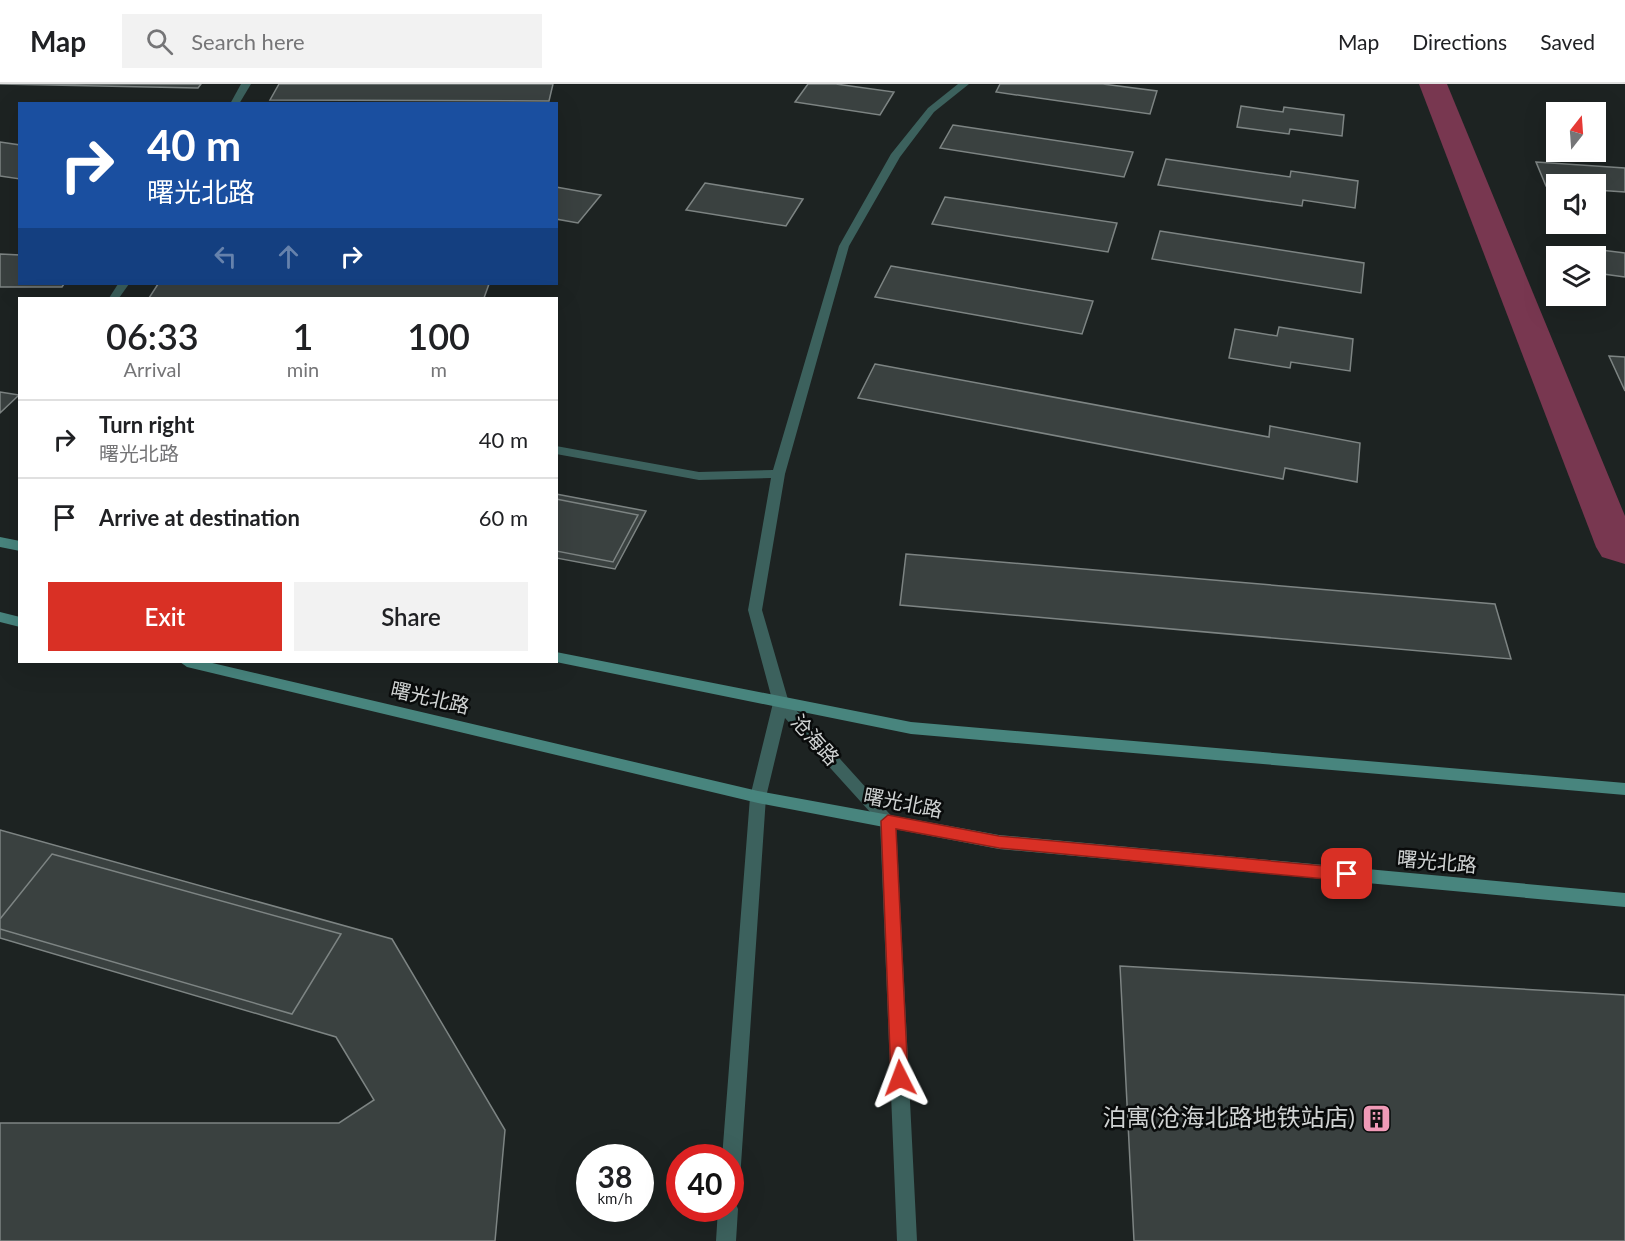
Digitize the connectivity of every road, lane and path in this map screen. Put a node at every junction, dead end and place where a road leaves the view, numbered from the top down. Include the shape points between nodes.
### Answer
1 (246, 84) edge
2 (964, 84) edge
3 (235, 102) edge
4 (558, 450) edge
5 (778, 474) junction
6 (0, 542) edge
7 (18, 546) edge
8 (0, 617) edge
9 (18, 622) edge
10 (558, 657) edge
11 (191, 663) edge
12 (781, 704) junction
13 (1625, 789) edge
14 (758, 797) junction
15 (888, 821) junction
16 (1625, 900) edge
17 (733, 1144) edge
18 (727, 1222) edge
19 (726, 1241) edge
20 (907, 1241) edge

1 - 3 street
2 - 5 street via 931,110 895,156 844,246
4 - 5 street via 699,476
5 - 12 street via 755,610
6 - 7 main road
8 - 9 main road
10 - 12 main road
11 - 14 main road, 曙光北路
12 - 13 main road via 911,728
12 - 14 street, 沧海路
12 - 15 street, 沧海路
14 - 15 main road, 曙光北路
14 - 17 street, 沧海路
15 - 16 main road, 曙光北路 via 999,842
15 - 20 street
18 - 19 street

